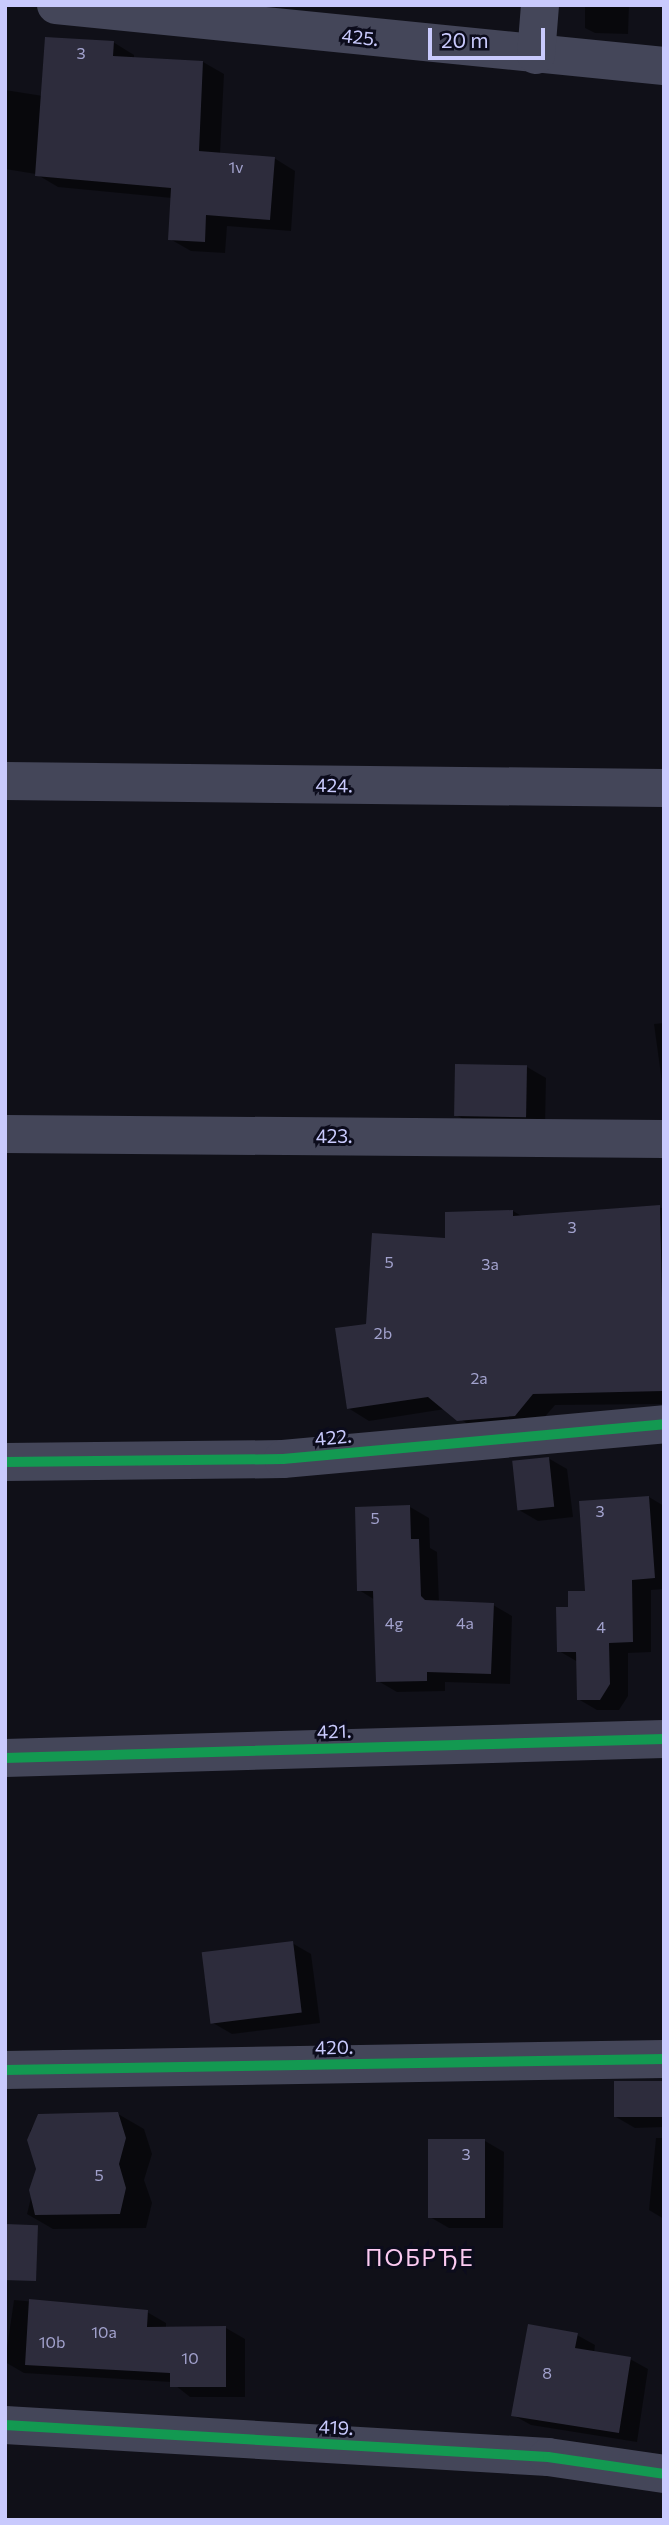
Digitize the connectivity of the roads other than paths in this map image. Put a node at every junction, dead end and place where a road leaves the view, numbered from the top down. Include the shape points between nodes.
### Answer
1 (56, 5) edge
2 (540, 5) edge
3 (306, 18) edge
4 (536, 55) junction
5 (664, 66) edge
6 (5, 781) edge
7 (664, 788) edge
8 (5, 1134) edge
9 (664, 1139) edge
10 (664, 1424) edge
11 (5, 1462) edge
12 (664, 1740) edge
13 (5, 1758) edge
14 (664, 2059) edge
15 (5, 2070) edge
16 (5, 2425) edge
17 (664, 2474) edge

1 - 3 street, 425.
2 - 4 street
3 - 4 street, 425.
4 - 5 street, 425.
6 - 7 street, 424.
8 - 9 street, 423.
10 - 11 street, 422. via 283,1459
12 - 13 street, 421.
14 - 15 street, 420.
16 - 17 street, 419. via 548,2457

